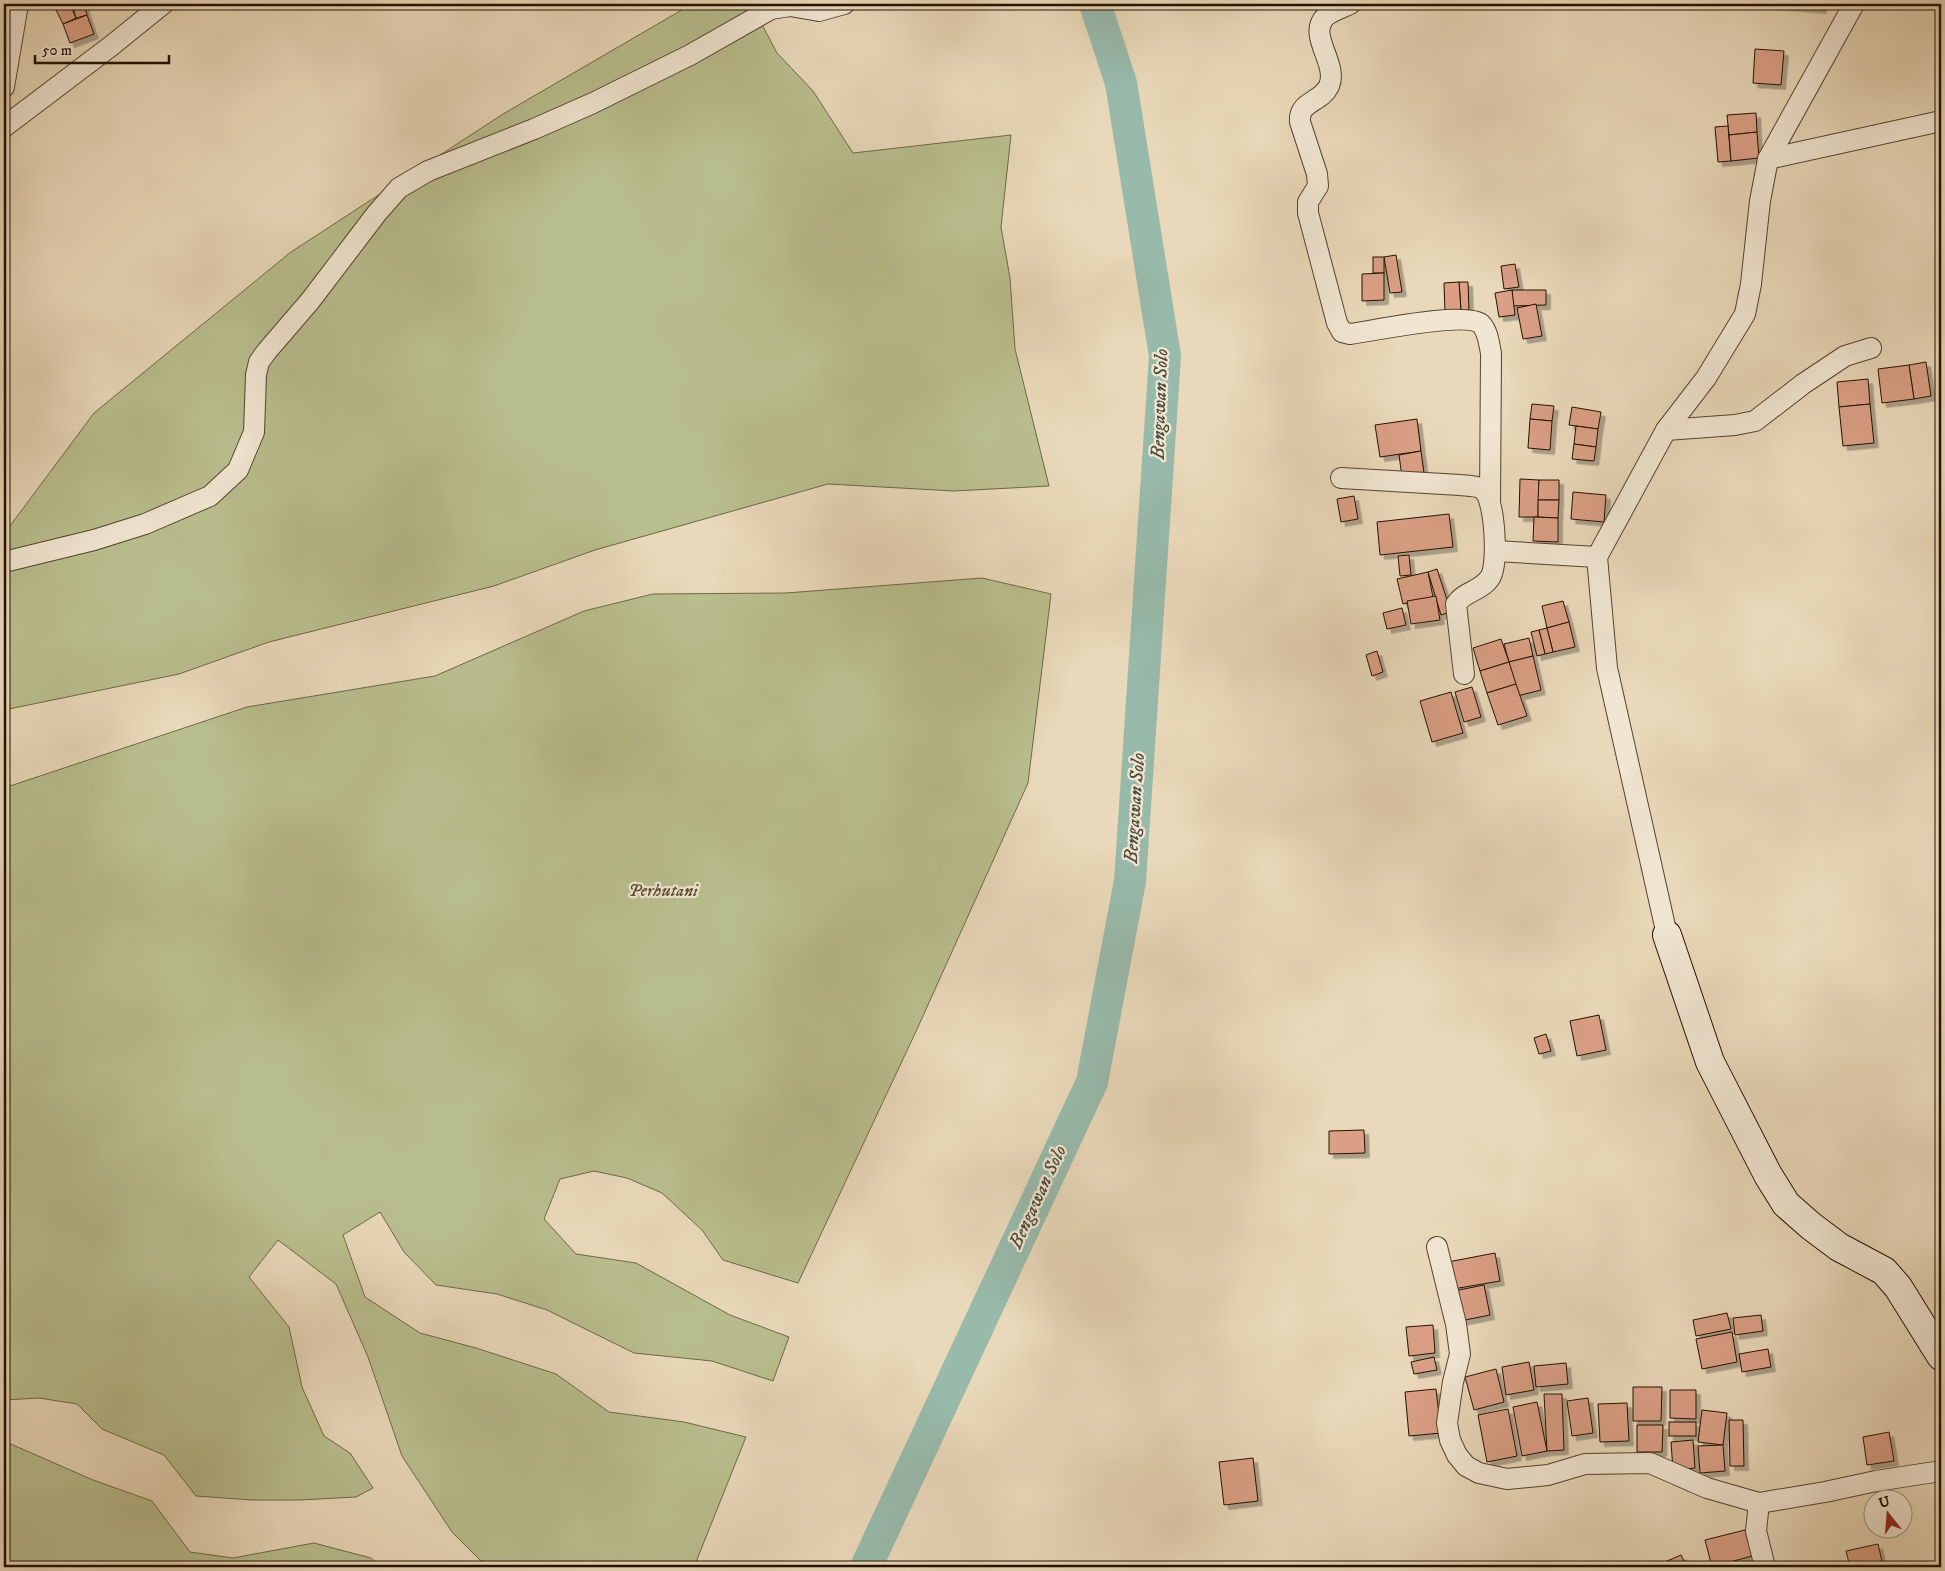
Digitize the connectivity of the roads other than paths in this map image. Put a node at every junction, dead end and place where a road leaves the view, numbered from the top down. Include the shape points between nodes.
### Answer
1 (18, 4) edge
2 (163, 4) edge
3 (844, 4) edge
4 (1350, 4) edge
5 (1854, 4) edge
6 (4, 87) edge
7 (1941, 121) edge
8 (4, 127) edge
9 (1768, 159) junction
10 (1871, 348) dead end
11 (1666, 430) junction
12 (1341, 478) dead end
13 (1490, 502) junction
14 (1496, 551) junction
15 (1597, 557) junction
16 (4, 562) edge
17 (1464, 674) dead end
18 (1666, 935) joint
19 (1437, 1247) dead end
20 (1941, 1356) edge
21 (1941, 1471) edge
22 (1759, 1503) junction
23 (1765, 1567) edge

1 - 6 street
2 - 8 street
3 - 16 street via 818,11 790,6 771,9 690,55 593,103 428,172 400,188 377,212 259,362 254,432 238,470 210,496 145,524
4 - 13 street via 1328,14 1320,22 1318,31 1331,76 1329,85 1299,114 1317,174 1318,186 1308,202 1308,214 1337,323 1342,332 1350,334 1440,320 1467,319 1481,324 1491,354
5 - 9 street
7 - 9 street
9 - 11 street via 1745,314 1706,378
10 - 11 street via 1845,356 1755,421
11 - 15 street
12 - 13 street via 1479,488 1486,492
13 - 14 street
14 - 15 street
14 - 17 street via 1491,575 1483,586 1460,598 1456,604
15 - 18 street via 1607,668
18 - 20 main road via 1710,1062 1786,1204 1839,1246 1884,1271 1898,1287
19 - 22 street via 1460,1354 1447,1423 1450,1440 1466,1466 1479,1473 1507,1479 1548,1475 1584,1464 1650,1463 1707,1488
21 - 22 street
22 - 23 street via 1756,1531

